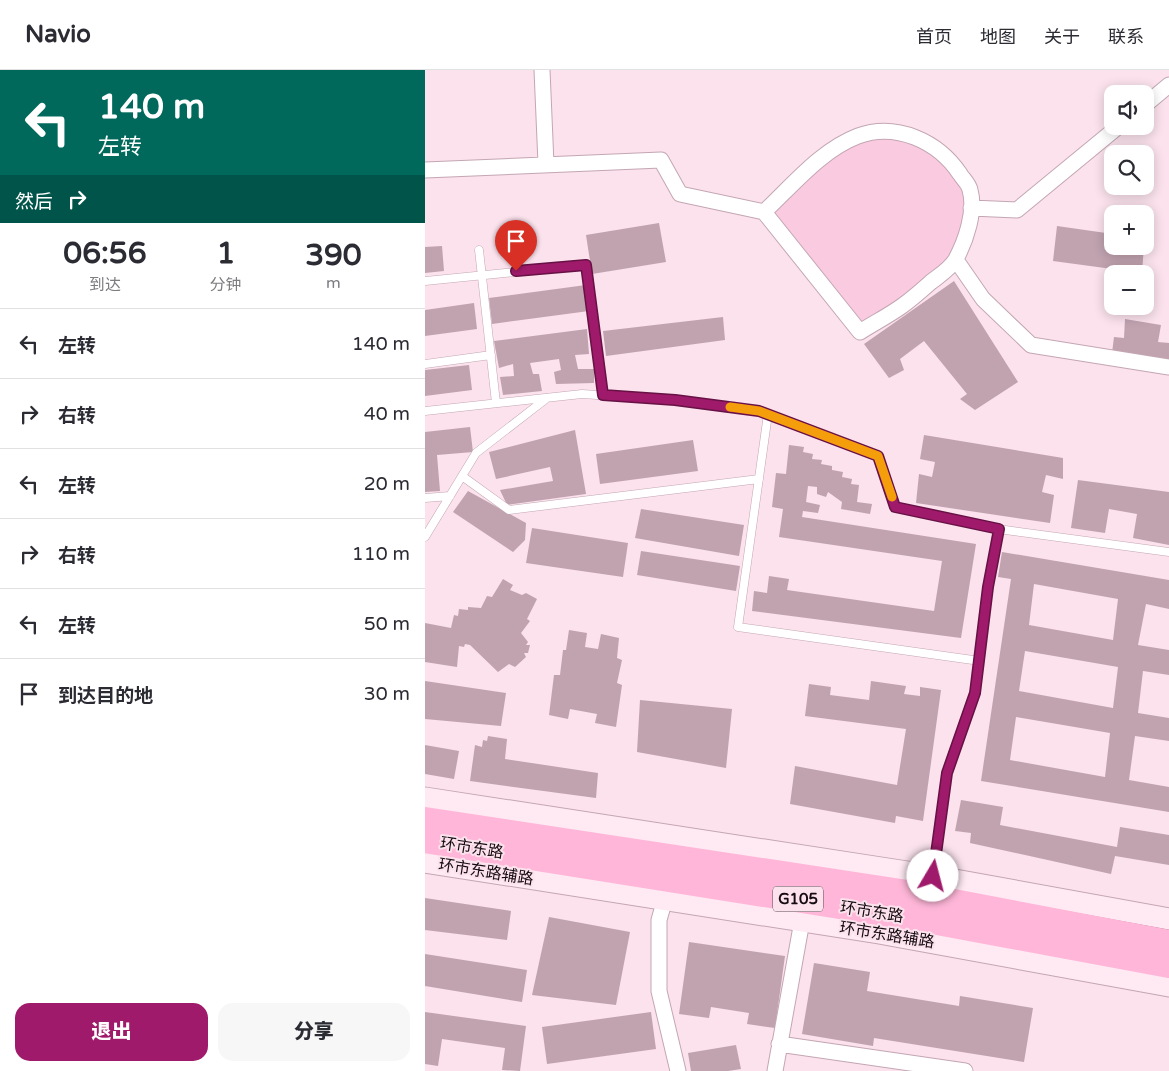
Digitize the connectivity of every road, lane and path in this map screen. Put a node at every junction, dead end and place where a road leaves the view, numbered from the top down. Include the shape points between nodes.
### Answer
1 (542, 70) edge
2 (1169, 85) edge
3 (1154, 98) edge
4 (1108, 135) edge
5 (546, 164) junction
6 (425, 170) edge
7 (971, 208) junction
8 (764, 212) junction
9 (479, 250) dead end
10 (955, 260) junction
11 (482, 274) junction
12 (425, 281) edge
13 (491, 355) junction
14 (425, 364) edge
15 (1169, 367) edge
16 (603, 395) junction
17 (548, 397) junction
18 (496, 403) junction
19 (425, 411) edge
20 (768, 414) junction
21 (462, 476) junction
22 (759, 479) junction
23 (450, 496) junction
24 (425, 498) edge
25 (999, 529) junction
26 (425, 538) edge
27 (1169, 552) edge
28 (980, 661) junction
29 (425, 798) edge
30 (425, 820) edge
31 (425, 840) edge
32 (425, 862) edge
33 (933, 876) junction
34 (665, 899) junction
35 (1169, 919) edge
36 (802, 921) junction
37 (1169, 943) edge
38 (1169, 965) edge
39 (1169, 986) edge
40 (779, 1044) junction
41 (678, 1071) edge
42 (775, 1071) edge
43 (965, 1071) edge

1 - 5 street
2 - 3 street
4 - 7 street via 1017,210
5 - 6 street
5 - 8 street via 661,160 680,194
7 - 8 street via 970,189 955,166 938,150 915,137 889,131 859,136 836,147
7 - 10 street via 968,231
8 - 10 street via 860,332 902,306
9 - 11 lane
10 - 15 street via 983,299 1031,345
11 - 12 lane
11 - 13 lane
11 - 16 lane via 586,265
13 - 14 lane
13 - 18 lane
16 - 17 lane
16 - 20 lane via 675,400
17 - 18 lane
17 - 21 lane via 476,453
18 - 19 lane
20 - 22 lane
20 - 25 lane via 878,456 895,507
21 - 22 lane via 509,510
21 - 23 lane
22 - 28 lane via 738,627
23 - 24 lane
23 - 26 lane
25 - 27 lane
25 - 28 lane via 988,587
28 - 33 lane via 975,693 947,773
29 - 33 main road
30 - 37 highway, 环市东路 / G105 via 901,892
31 - 38 highway, 环市东路 / G105 via 912,918
32 - 34 main road, 环市东路辅路
33 - 35 main road
34 - 36 main road, 环市东路辅路
34 - 41 street via 659,920 659,991
36 - 39 main road, 环市东路辅路
36 - 40 street
40 - 42 street
40 - 43 street

